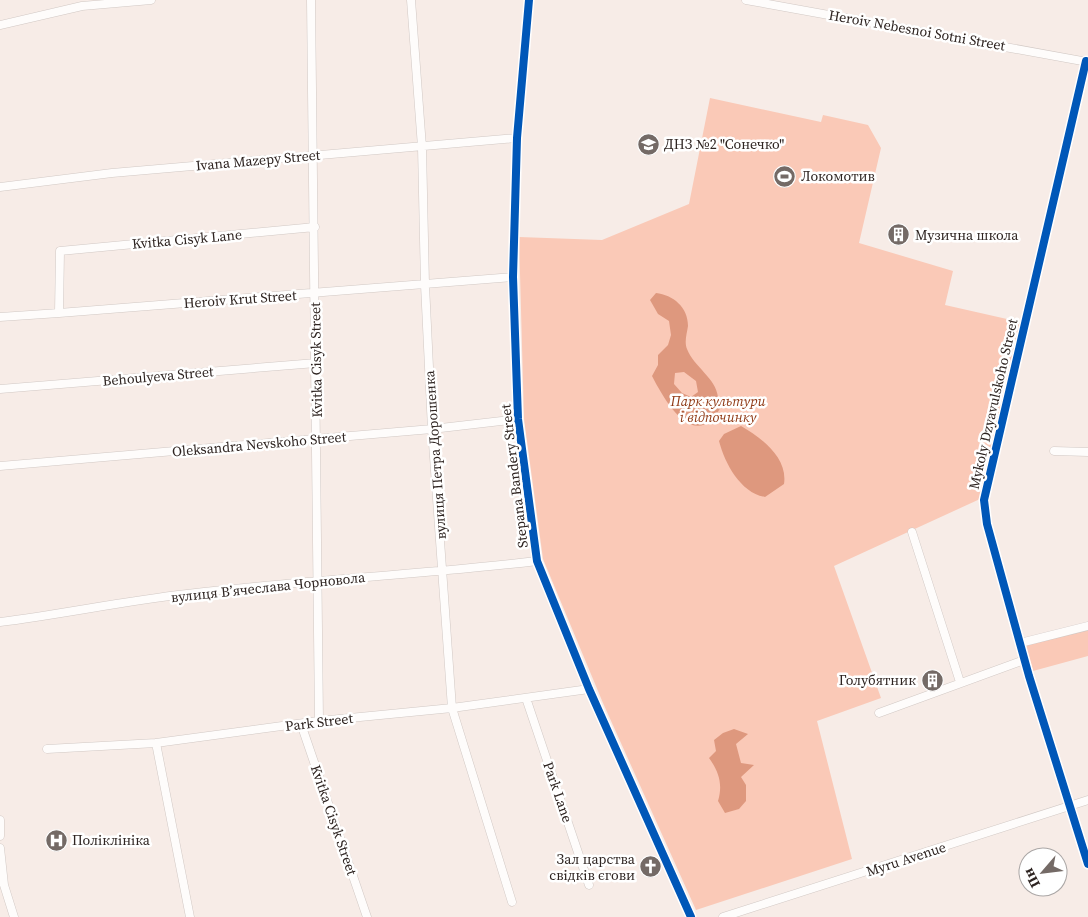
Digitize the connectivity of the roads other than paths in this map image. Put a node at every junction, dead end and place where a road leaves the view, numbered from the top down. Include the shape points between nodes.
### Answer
1 (151, 0) edge
2 (311, 0) edge
3 (411, 0) edge
4 (529, 0) edge
5 (746, 0) edge
6 (0, 25) edge
7 (1087, 62) edge
8 (517, 138) junction
9 (422, 147) junction
10 (313, 155) junction
11 (0, 187) edge
12 (314, 227) junction
13 (513, 277) junction
14 (425, 285) junction
15 (315, 293) junction
16 (59, 313) junction
17 (0, 318) edge
18 (316, 363) junction
19 (0, 389) edge
20 (518, 419) junction
21 (432, 430) junction
22 (317, 439) junction
23 (1054, 451) dead end
24 (1088, 452) edge
25 (0, 466) edge
26 (912, 532) dead end
27 (537, 561) junction
28 (443, 572) junction
29 (318, 581) junction
30 (0, 622) edge
31 (1088, 626) edge
32 (1020, 643) junction
33 (1024, 660) junction
34 (960, 682) junction
35 (590, 689) junction
36 (526, 698) junction
37 (452, 708) junction
38 (879, 712) dead end
39 (319, 721) junction
40 (301, 724) junction
41 (156, 742) junction
42 (47, 748) dead end
43 (1088, 800) edge
44 (1070, 806) junction
45 (0, 820) edge
46 (0, 836) edge
47 (0, 848) edge
48 (1088, 864) edge
49 (589, 885) dead end
50 (2, 886) edge
51 (512, 902) dead end
52 (14, 917) edge
53 (190, 917) edge
54 (367, 917) edge
55 (691, 917) edge
56 (723, 917) edge

1 - 6 street via 82,6
2 - 10 street, Kvitka Cisyk Street
3 - 9 street, вулиця Петра Дорошенка
4 - 8 street, Stepana Bandery Street
5 - 7 street, Heroiv Nebesnoi Sotni Street
7 - 32 street, Mykoly Dzyavulskoho Street via 984,500 987,524
8 - 9 street, Ivana Mazepy Street
8 - 13 street, Stepana Bandery Street
9 - 10 street, Ivana Mazepy Street
9 - 14 street, вулиця Петра Дорошенка
10 - 11 street, Ivana Mazepy Street via 112,173
10 - 12 street, Kvitka Cisyk Street
12 - 15 street, Kvitka Cisyk Street
12 - 16 street, Kvitka Cisyk Lane via 60,250
13 - 14 street, Heroiv Krut Street
13 - 20 street, Stepana Bandery Street
14 - 15 street, Heroiv Krut Street
14 - 21 street, вулиця Петра Дорошенка
15 - 16 street, Heroiv Krut Street
15 - 18 street, Kvitka Cisyk Street
16 - 17 street, Heroiv Krut Street
18 - 19 street, Behoulyeva Street
18 - 22 street, Kvitka Cisyk Street
20 - 21 street, Oleksandra Nevskoho Street
20 - 27 street, Stepana Bandery Street
21 - 22 street, Oleksandra Nevskoho Street
21 - 28 street, вулиця Петра Дорошенка
22 - 25 street, Oleksandra Nevskoho Street
22 - 29 street, Kvitka Cisyk Street
23 - 24 street
26 - 34 street
27 - 28 street, вулиця Вʼячеслава Чорновола
27 - 35 street, Stepana Bandery Street
28 - 29 street, вулиця Вʼячеслава Чорновола
28 - 37 street, вулиця Петра Дорошенка
29 - 30 street, вулиця Вʼячеслава Чорновола via 186,594
29 - 39 street, Kvitka Cisyk Street
31 - 32 street
32 - 33 street, Mykoly Dzyavulskoho Street
33 - 34 street
33 - 44 street, Mykoly Dzyavulskoho Street
34 - 38 street
35 - 36 street, Park Street
35 - 55 street, Stepana Bandery Street
36 - 37 street, Park Street
36 - 49 street, Park Lane
37 - 39 street, Park Street
37 - 51 street, вулиця Петра Дорошенка
39 - 40 street, Park Street
40 - 41 street, Park Street
40 - 54 street, Kvitka Cisyk Street
41 - 42 street, Park Street
41 - 53 street
43 - 44 street, Myru Avenue
44 - 48 street, Mykoly Dzyavulskoho Street
44 - 56 street, Myru Avenue
45 - 46 street
47 - 50 street
50 - 52 street

